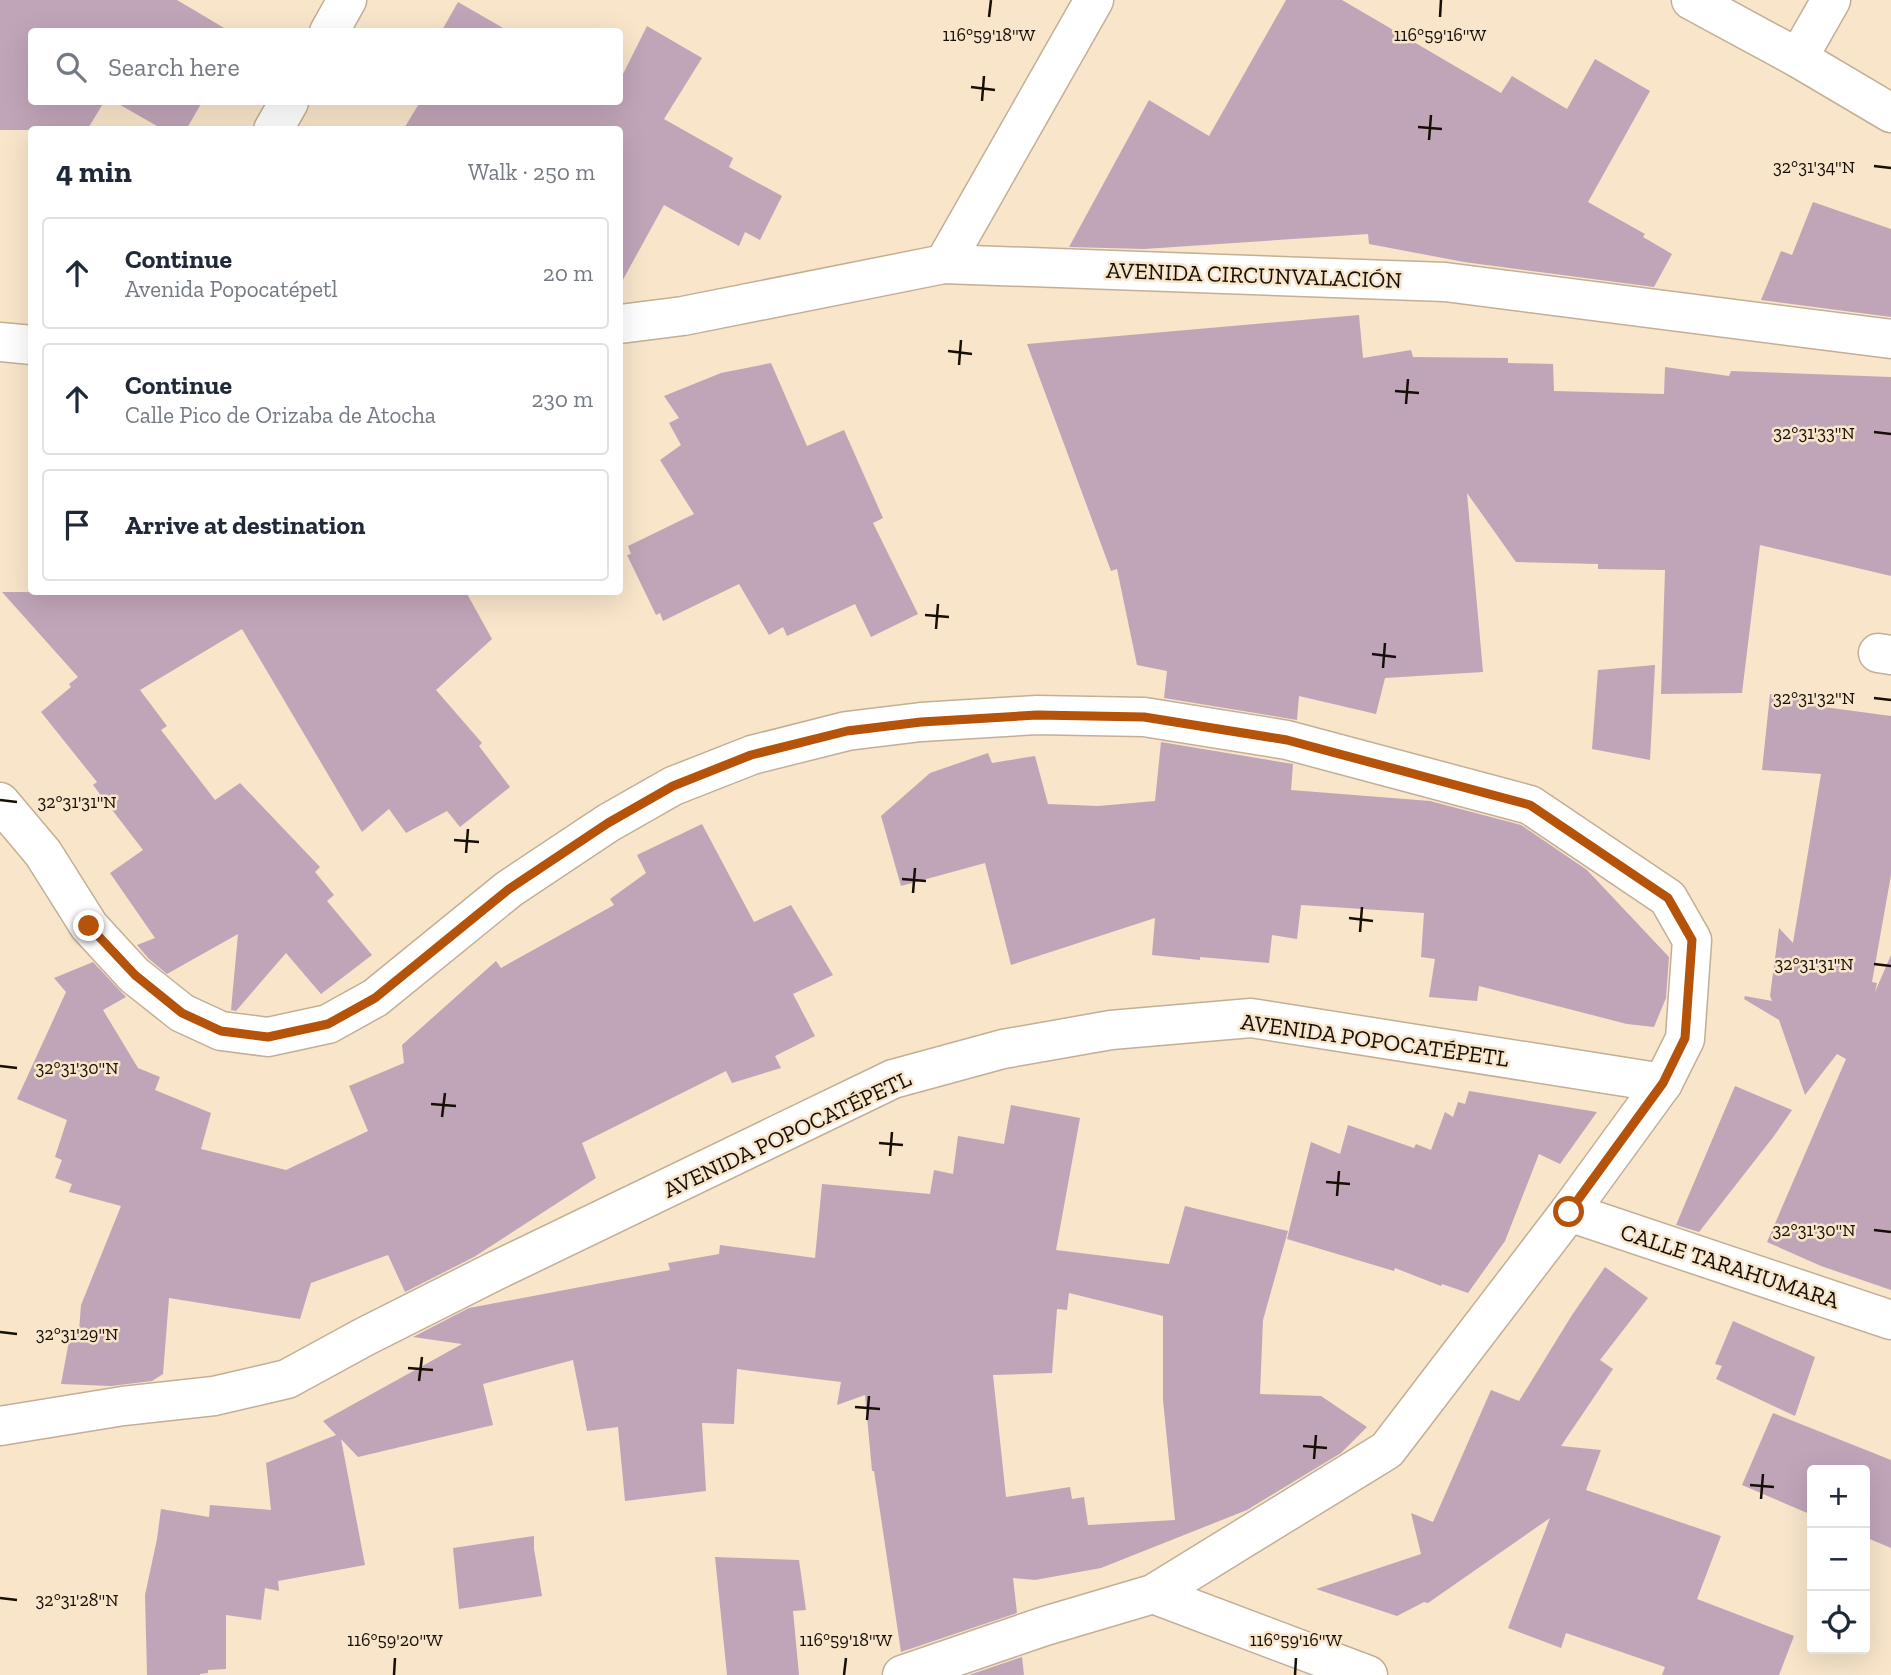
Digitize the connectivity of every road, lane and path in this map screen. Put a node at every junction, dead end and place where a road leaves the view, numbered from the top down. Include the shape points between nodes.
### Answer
1 (348, 0) edge
2 (1094, 0) edge
3 (1691, 0) edge
4 (1831, 0) edge
5 (332, 28) edge
6 (1798, 58) junction
7 (287, 105) edge
8 (1891, 113) edge
9 (275, 126) edge
10 (944, 264) junction
11 (623, 324) edge
12 (1891, 339) edge
13 (0, 342) edge
14 (28, 345) edge
15 (0, 802) edge
16 (1663, 1083) junction
17 (1569, 1212) junction
18 (1891, 1320) edge
19 (0, 1426) edge
20 (1153, 1594) junction
21 (902, 1675) edge
22 (1368, 1675) edge

1 - 5 street
2 - 10 street
3 - 6 street
4 - 6 street
6 - 8 street
7 - 9 street
10 - 11 street, AVENIDA CIRCUNVALACIÓN
10 - 12 street, AVENIDA CIRCUNVALACIÓN via 1445,282
13 - 14 street
15 - 16 street via 43,853 89,926 135,975 182,1013 221,1031 268,1037 328,1024 375,998 509,889 608,823 673,786 751,755 847,731 1037,715 1144,717 1287,740 1530,805 1668,898 1692,940 1685,1038
16 - 17 street
16 - 19 street, AVENIDA POPOCATÉPETL via 1251,1018 1111,1030 1003,1049 893,1079 481,1278 286,1379 214,1396
17 - 18 street, CALLE TARAHUMARA
17 - 20 street via 1387,1450
20 - 21 street
20 - 22 street

